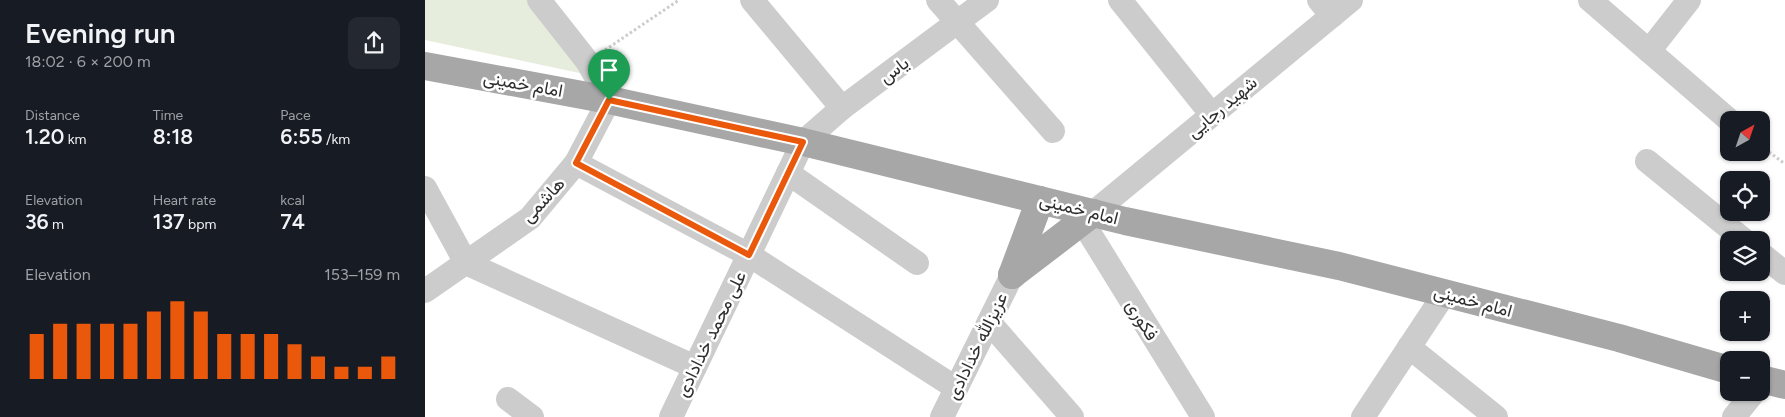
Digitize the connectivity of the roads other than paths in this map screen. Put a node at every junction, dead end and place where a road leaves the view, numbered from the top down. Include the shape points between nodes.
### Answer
1 (539, 0) edge
2 (751, 0) edge
3 (938, 0) edge
4 (987, 0) edge
5 (1120, 0) edge
6 (1351, 0) edge
7 (1590, 0) edge
8 (1689, 0) edge
9 (1325, 8) edge
10 (957, 23) junction
11 (1649, 51) junction
12 (425, 66) edge
13 (609, 100) junction
14 (842, 108) junction
15 (1720, 112) edge
16 (1212, 115) junction
17 (1053, 130) dead end
18 (803, 142) junction
19 (1647, 161) dead end
20 (576, 163) junction
21 (788, 173) junction
22 (425, 188) edge
23 (1040, 200) junction
24 (1087, 217) junction
25 (1733, 231) edge
26 (749, 255) junction
27 (1770, 261) edge
28 (466, 262) junction
29 (917, 263) dead end
30 (1785, 273) edge
31 (1012, 275) junction
32 (425, 292) edge
33 (1445, 293) junction
34 (989, 322) junction
35 (1409, 347) junction
36 (695, 367) junction
37 (1720, 367) edge
38 (956, 388) junction
39 (508, 399) dead end
40 (1749, 401) edge
41 (532, 417) edge
42 (671, 417) edge
43 (942, 417) edge
44 (1072, 417) edge
45 (1203, 417) edge
46 (1363, 417) edge
47 (1496, 417) edge
48 (1734, 417) edge

1 - 13 street via 587,61
2 - 14 street
3 - 10 street
4 - 10 street, یاس
5 - 16 street
6 - 9 street, شهید رجایی
7 - 11 street
8 - 11 street
9 - 16 street, شهید رجایی
10 - 14 street, یاس
10 - 17 street
11 - 15 street
12 - 13 main road, امام خمینی
13 - 18 main road, امام خمینی
13 - 20 street, هاشمی
14 - 18 street, یاس
16 - 24 street, شهید رجایی
18 - 21 street, علی محمد خدادادی
18 - 23 main road, امام خمینی
19 - 25 street
20 - 26 street
20 - 28 street, هاشمی via 530,218
21 - 26 street, علی محمد خدادادی
21 - 29 street
22 - 28 street
23 - 24 main road, امام خمینی
23 - 31 main road
24 - 31 main road
24 - 33 main road, امام خمینی via 1339,266
24 - 45 street, فکوری
26 - 36 street, علی محمد خدادادی
26 - 38 street
27 - 30 street
28 - 32 street, هاشمی
28 - 36 street
31 - 34 street, عزیزالله خدادادی
33 - 35 street
33 - 37 main road, امام خمینی
34 - 38 street, عزیزالله خدادادی
34 - 44 street
35 - 46 street
35 - 47 street
36 - 42 street, علی محمد خدادادی
38 - 43 street, عزیزالله خدادادی
39 - 41 street
40 - 48 street

